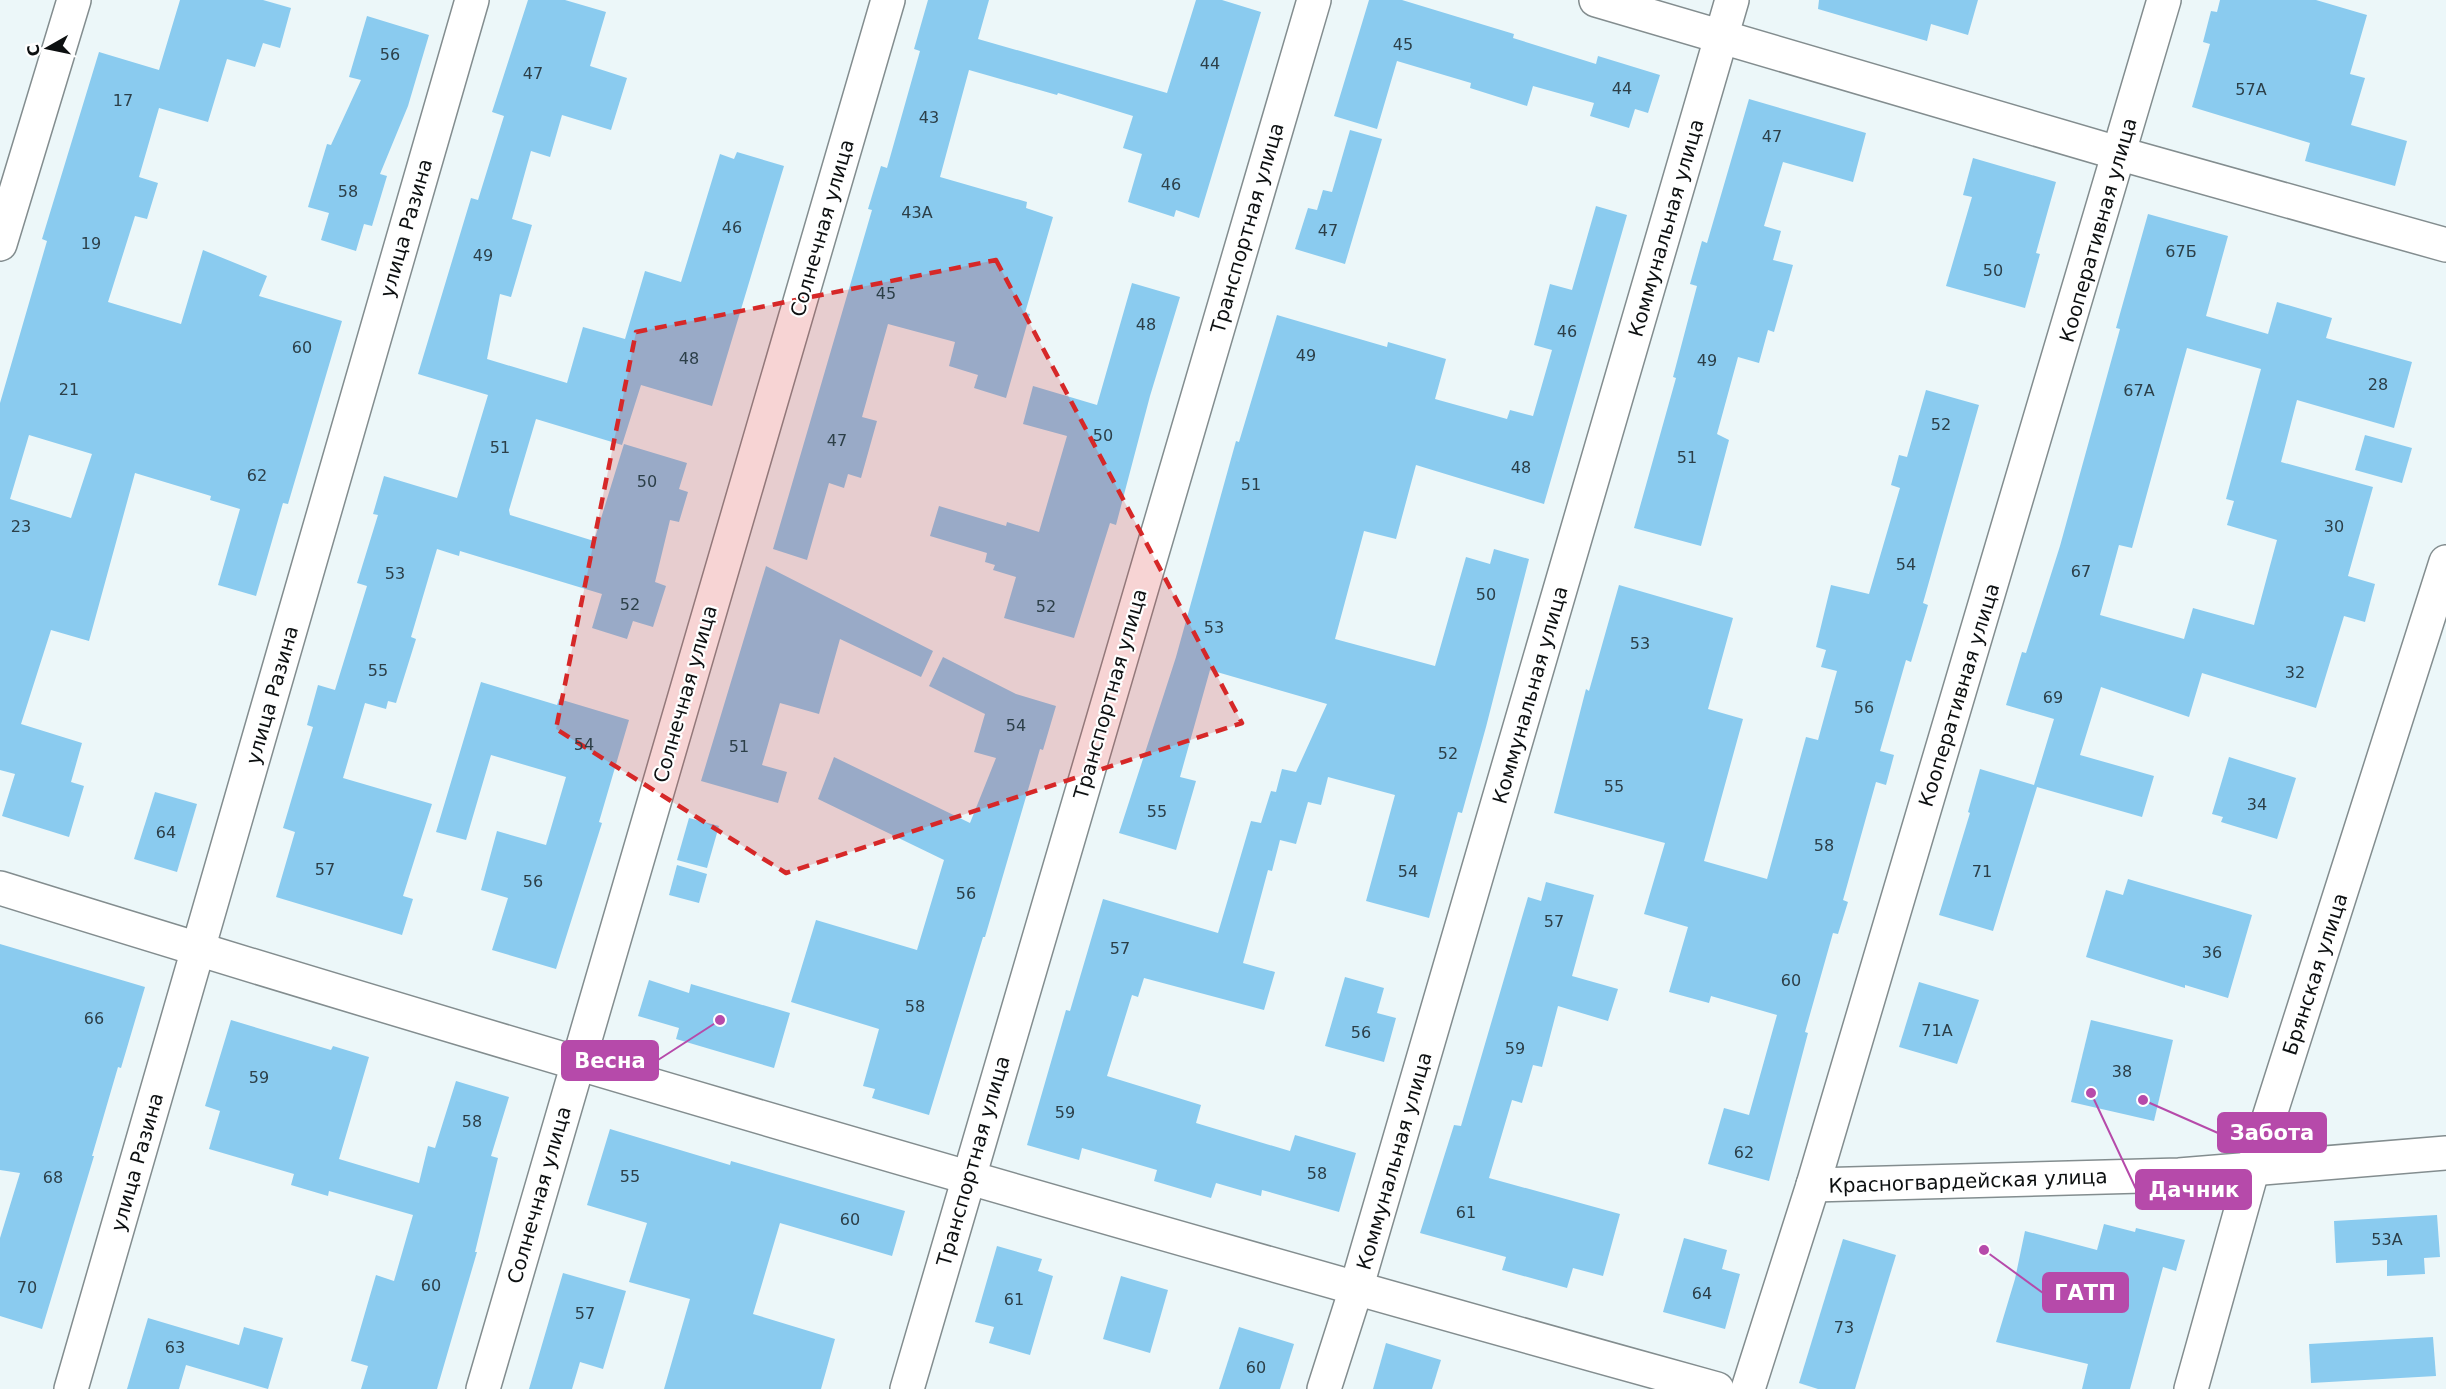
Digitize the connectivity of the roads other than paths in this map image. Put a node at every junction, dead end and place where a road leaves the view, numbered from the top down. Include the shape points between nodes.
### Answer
1 (74, 0) edge
2 (472, 0) edge
3 (888, 0) edge
4 (1314, 0) edge
5 (1596, 0) edge
6 (1732, 0) edge
7 (2164, 0) edge
8 (1722, 36) junction
9 (2121, 154) junction
10 (0, 244) edge
11 (2446, 245) edge
12 (2446, 562) edge
13 (0, 888) edge
14 (198, 950) junction
15 (577, 1061) junction
16 (2446, 1153) edge
17 (2252, 1171) junction
18 (968, 1176) junction
19 (1813, 1185) junction
20 (1356, 1289) junction
21 (71, 1389) edge
22 (483, 1389) edge
23 (907, 1389) edge
24 (1324, 1389) edge
25 (1717, 1389) edge
26 (1748, 1389) edge
27 (2191, 1389) edge

1 - 10 street
2 - 14 street, улица Разина
3 - 15 street, Солнечная улица
4 - 18 street, Транспортная улица
5 - 8 street
6 - 8 street, Коммунальная улица
7 - 9 street, Кооперативная улица
8 - 9 street
8 - 20 street, Коммунальная улица
9 - 11 street
9 - 19 street, Кооперативная улица
12 - 17 street, Брянская улица
13 - 14 street
14 - 15 street
14 - 21 street, улица Разина
15 - 18 street
15 - 22 street, Солнечная улица
16 - 17 street, Красногвардейская улица
17 - 19 street, Красногвардейская улица
17 - 27 street, Брянская улица
18 - 20 street
18 - 23 street, Транспортная улица
19 - 26 street, Кооперативная улица
20 - 24 street, Коммунальная улица
20 - 25 street

